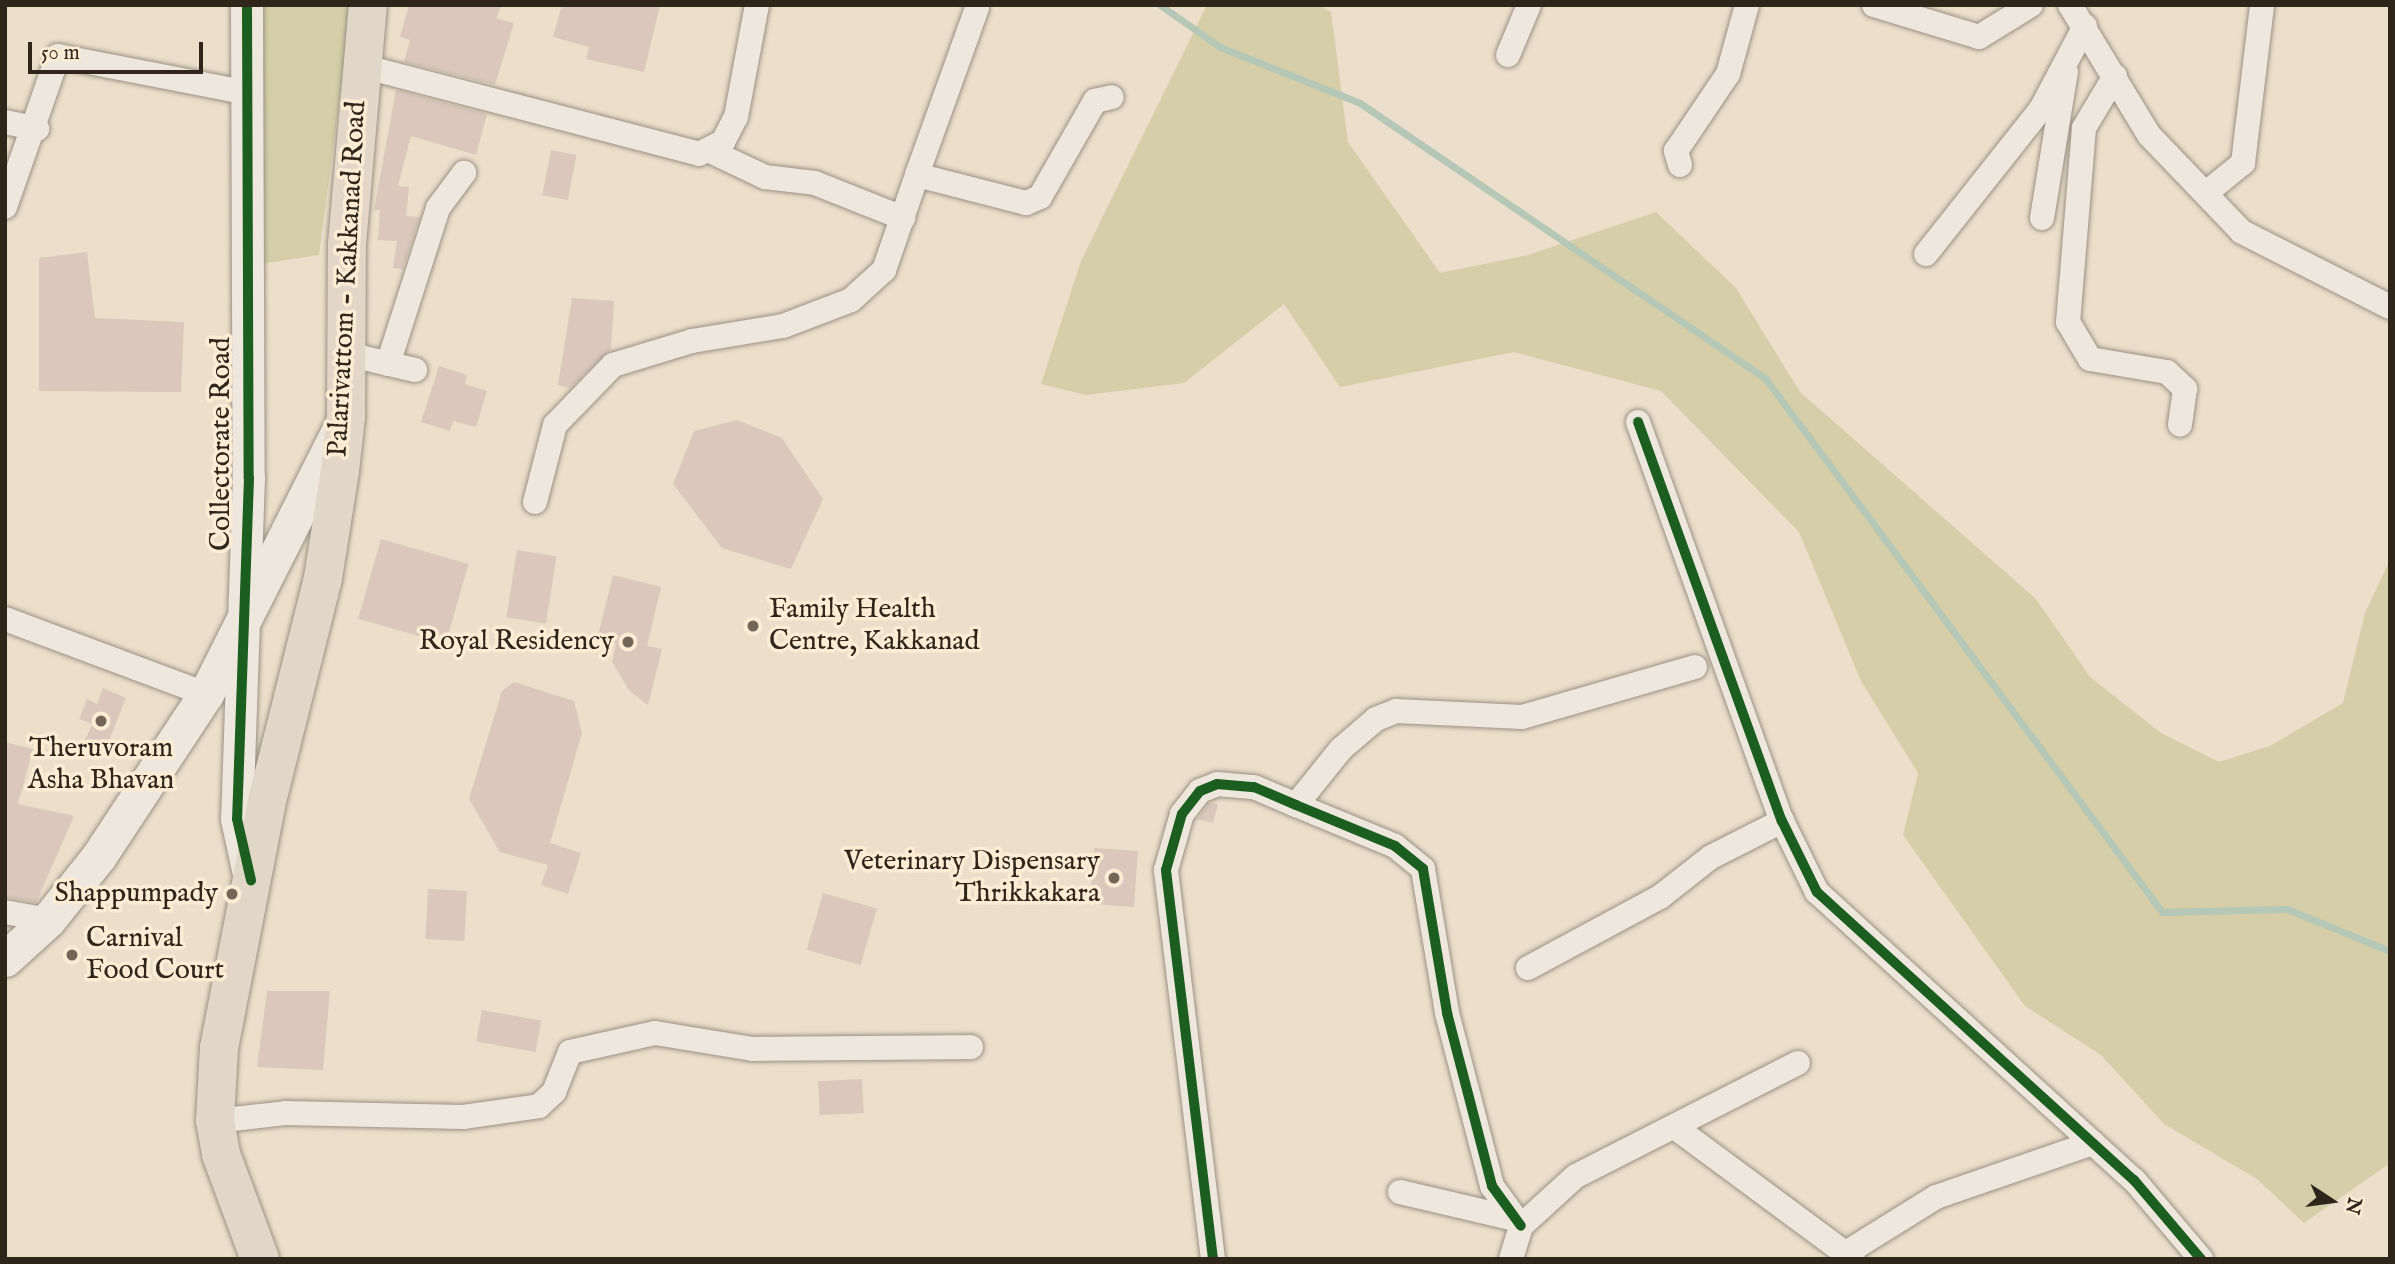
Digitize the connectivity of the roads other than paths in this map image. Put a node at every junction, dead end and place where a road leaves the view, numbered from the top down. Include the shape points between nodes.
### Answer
1 (247, 5) edge
2 (368, 5) edge
3 (757, 5) edge
4 (1529, 5) edge
5 (1747, 5) edge
6 (1874, 5) edge
7 (2031, 5) edge
8 (2070, 5) edge
9 (2262, 5) edge
10 (977, 8) dead end
11 (2085, 26) junction
12 (1508, 55) dead end
13 (2067, 61) junction
14 (358, 65) junction
15 (2115, 76) junction
16 (248, 93) junction
17 (1112, 97) dead end
18 (5, 122) edge
19 (37, 130) junction
20 (712, 152) junction
21 (1680, 165) dead end
22 (464, 173) dead end
23 (917, 175) junction
24 (2206, 193) junction
25 (5, 207) edge
26 (903, 218) junction
27 (2042, 218) dead end
28 (1926, 254) dead end
29 (2390, 307) edge
30 (347, 354) junction
31 (388, 364) junction
32 (415, 370) dead end
33 (346, 417) junction
34 (1639, 422) dead end
35 (2180, 425) dead end
36 (535, 502) dead end
37 (5, 619) edge
38 (242, 630) junction
39 (1695, 667) dead end
40 (206, 694) junction
41 (1296, 805) junction
42 (1782, 821) junction
43 (251, 880) junction
44 (5, 912) edge
45 (48, 920) junction
46 (5, 960) edge
47 (1528, 968) dead end
48 (971, 1047) dead end
49 (1798, 1063) dead end
50 (215, 1121) junction
51 (1676, 1128) junction
52 (2093, 1143) junction
53 (1401, 1192) dead end
54 (1516, 1222) junction
55 (1850, 1256) edge
56 (260, 1259) edge
57 (1213, 1259) edge
58 (1511, 1259) edge
59 (2201, 1259) edge

1 - 16 street, Collectorate Road
2 - 14 main road, Palarivattom - Kakkanad Road
3 - 20 street via 736,117
4 - 12 street
5 - 21 street via 1728,74 1676,151
6 - 7 street via 1979,37
8 - 11 street
9 - 24 street via 2244,163
10 - 23 street
11 - 13 street
11 - 15 street
13 - 27 street
13 - 28 street via 1972,204
14 - 20 street via 675,149
14 - 30 main road, Palarivattom - Kakkanad Road
15 - 24 street via 2150,135
15 - 35 street via 2084,128 2068,322 2090,359 2167,372 2185,389
16 - 19 street via 58,56
16 - 38 street, Collectorate Road via 244,307 249,478
17 - 23 street via 1095,101 1040,197 1026,203
18 - 19 street
19 - 25 street
20 - 26 street via 765,177 815,183
22 - 31 street via 438,208
23 - 26 street
24 - 29 street via 2242,232
26 - 36 street via 884,270 850,300 783,326 692,341 614,365 555,425
30 - 31 street
30 - 33 main road, Palarivattom - Kakkanad Road
31 - 32 street
33 - 38 main road
33 - 43 main road, Palarivattom - Kakkanad Road via 323,578
34 - 42 street
37 - 40 street
38 - 40 main road
38 - 43 street, Collectorate Road via 237,819
39 - 41 street via 1522,717 1396,712 1376,719 1341,749
40 - 45 main road via 99,856
41 - 54 street via 1395,846 1423,869 1474,1121 1492,1186
41 - 57 street via 1232,783 1200,792 1182,814 1166,870
42 - 47 street via 1710,857 1660,897
42 - 52 street via 1817,892
43 - 50 main road, Palarivattom - Kakkanad Road via 219,1048
44 - 45 street
45 - 46 main road
48 - 50 street via 753,1048 693,1034 642,1034 570,1052 554,1092 539,1105 463,1117 286,1113
49 - 51 street
50 - 56 main road, Palarivattom - Kakkanad Road via 228,1181
51 - 54 street via 1576,1176
51 - 55 street
52 - 55 street via 1936,1197
52 - 59 street
53 - 54 street
54 - 58 street

